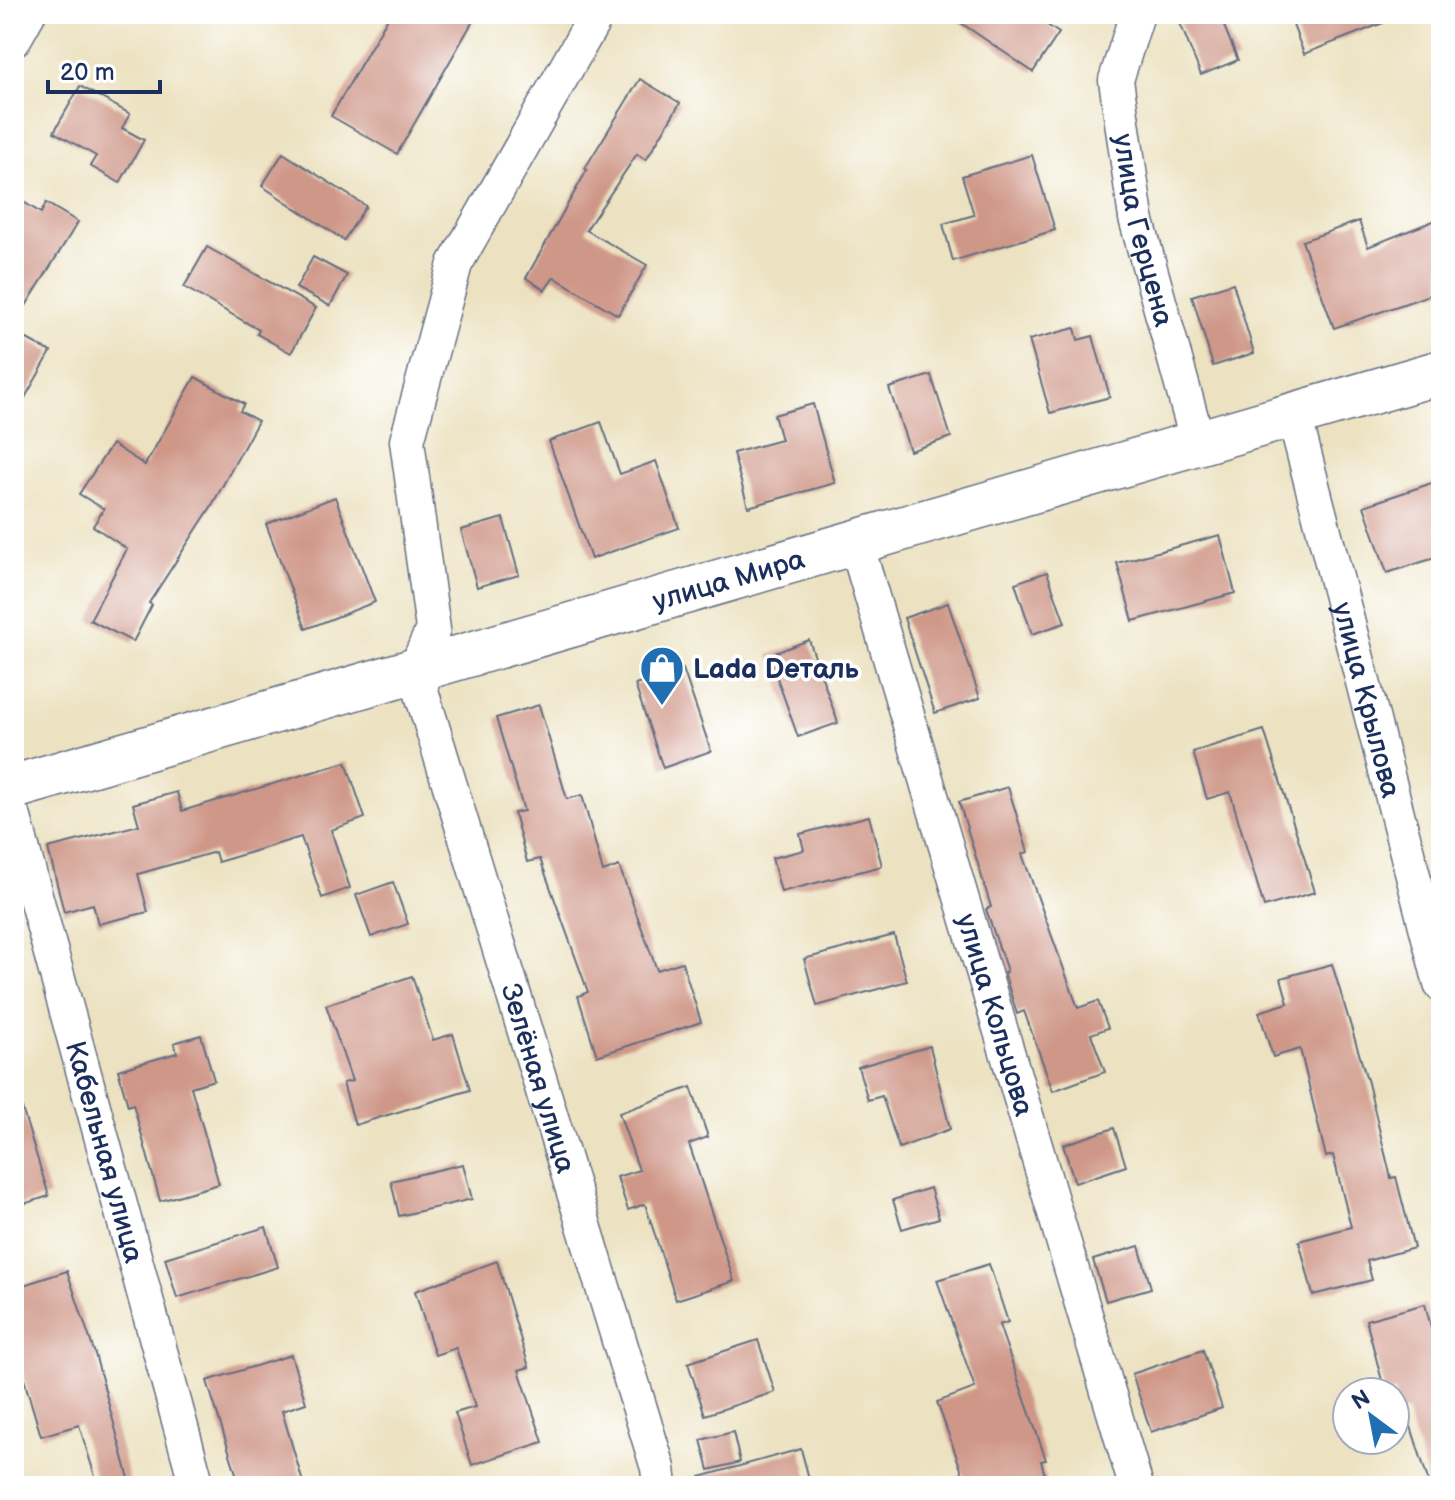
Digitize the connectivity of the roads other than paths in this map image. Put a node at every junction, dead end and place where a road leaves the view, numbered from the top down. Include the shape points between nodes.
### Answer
1 (28, 14) edge
2 (597, 14) edge
3 (1137, 14) edge
4 (14, 39) edge
5 (1441, 372) edge
6 (1294, 415) junction
7 (1198, 443) junction
8 (856, 543) junction
9 (415, 671) junction
10 (14, 787) edge
11 (14, 818) edge
12 (1441, 984) edge
13 (197, 1486) edge
14 (660, 1486) edge
15 (1136, 1486) edge

1 - 4 street
2 - 9 street via 455,264 407,441 433,629
3 - 7 street, улица Герцена via 1116,80 1136,218
5 - 6 main road, улица Мира
6 - 7 main road, улица Мира
6 - 12 street, улица Крылова
7 - 8 main road, улица Мира
8 - 9 main road, улица Мира
8 - 15 street, улица Кольцова
9 - 10 main road, улица Мира
9 - 14 street, Зелёная улица
11 - 13 street, Кабельная улица

